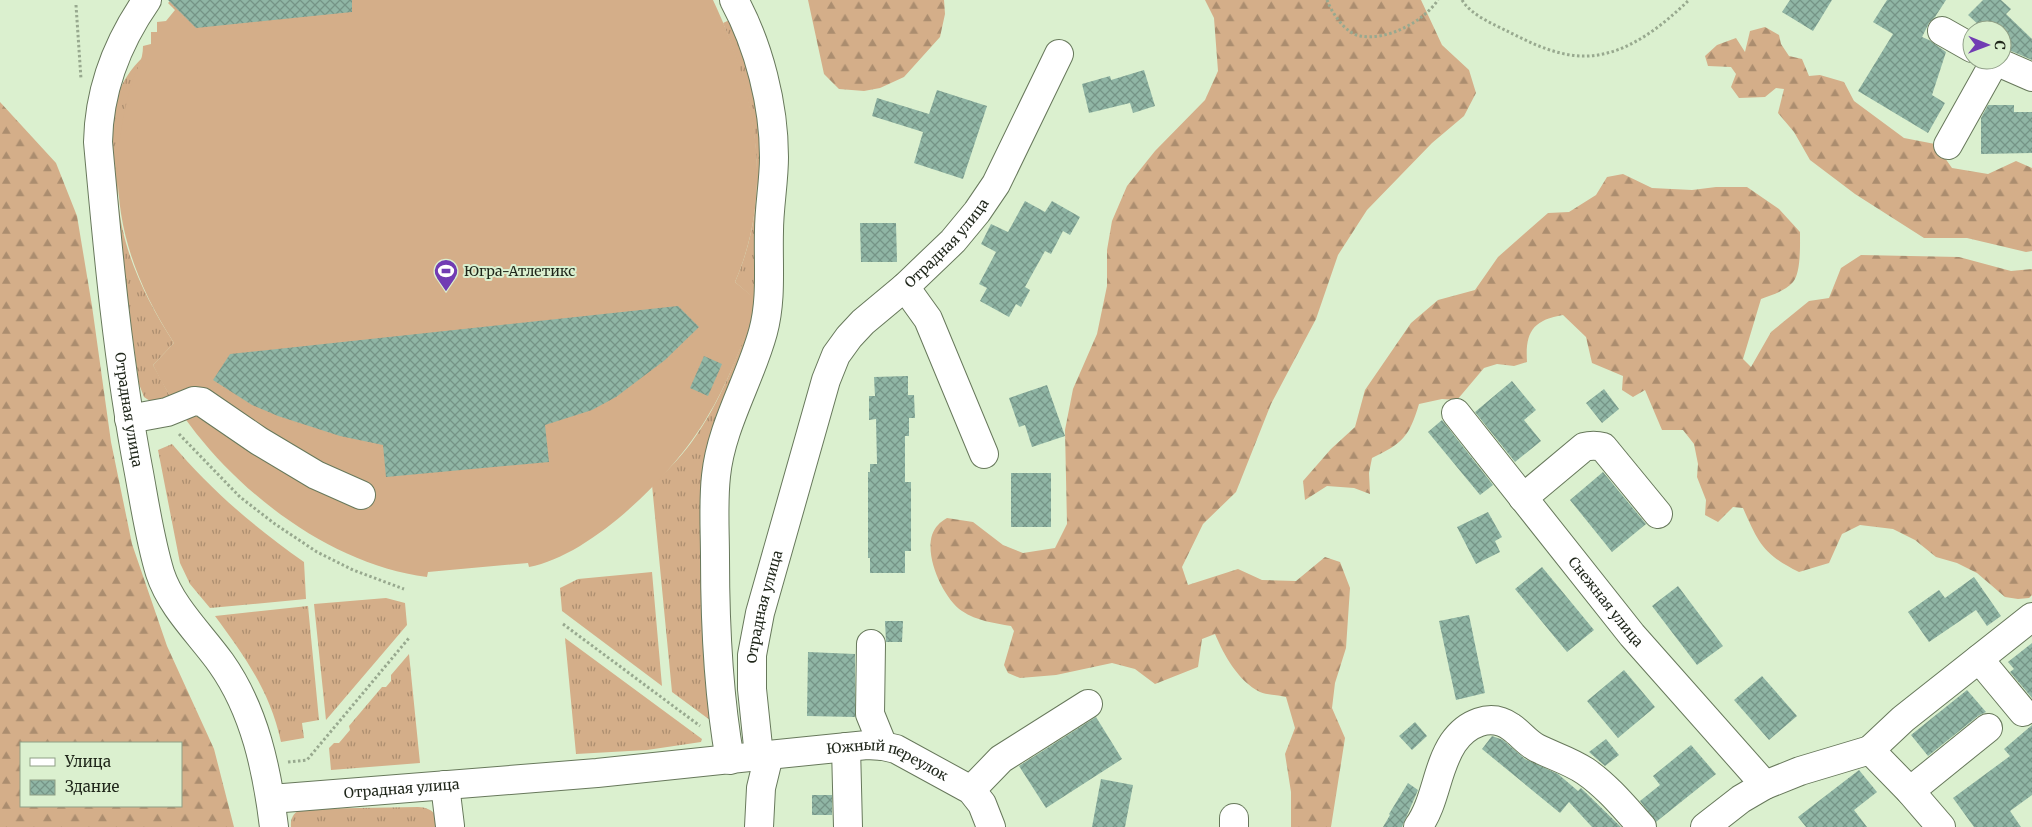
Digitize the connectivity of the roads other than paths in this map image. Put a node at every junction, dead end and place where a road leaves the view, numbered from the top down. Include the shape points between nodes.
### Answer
1 (734, 0) edge
2 (146, 1) edge
3 (1942, 31) dead end
4 (1962, 42) edge
5 (1058, 54) dead end
6 (2012, 69) edge
7 (1989, 70) edge
8 (2032, 77) edge
9 (1948, 145) dead end
10 (905, 287) junction
11 (1456, 413) dead end
12 (129, 419) junction
13 (984, 454) dead end
14 (361, 496) dead end
15 (1523, 498) junction
16 (1658, 514) dead end
17 (2032, 616) edge
18 (871, 644) dead end
19 (1979, 659) junction
20 (1088, 704) dead end
21 (2023, 712) dead end
22 (1988, 728) dead end
23 (846, 746) junction
24 (882, 746) junction
25 (1870, 750) junction
26 (764, 756) junction
27 (730, 760) junction
28 (445, 785) junction
29 (1764, 785) junction
30 (971, 790) junction
31 (1910, 791) junction
32 (270, 798) junction
33 (450, 826) edge
34 (274, 827) edge
35 (760, 827) edge
36 (848, 827) edge
37 (991, 827) edge
38 (1418, 827) edge
39 (1642, 827) edge
40 (1705, 827) edge
41 (1941, 827) edge

1 - 27 street via 761,70 774,157 767,316 722,444 716,476 716,646
2 - 12 street, Отрадная улица via 116,53 105,86 98,124 108,259
3 - 4 street
5 - 10 street, Отрадная улица via 996,184 978,212
6 - 8 street
7 - 9 street
10 - 13 street via 928,320
10 - 26 street, Отрадная улица via 849,337 836,355 826,380 758,622 752,655 752,689
11 - 15 street, Снежная улица
12 - 14 street via 167,412 194,401 202,402 316,475
12 - 32 street, Отрадная улица via 161,575 170,596 242,696 254,728
15 - 16 street via 1584,447 1592,445 1603,447
15 - 29 street, Снежная улица via 1632,635
17 - 19 street
18 - 24 street via 870,714
19 - 21 street
19 - 25 street via 1903,719
20 - 30 street via 1000,759
22 - 31 street
23 - 24 street, Южный переулок
23 - 26 street, Южный переулок
23 - 36 street
24 - 30 street, Южный переулок via 911,756
25 - 29 street
25 - 31 street
26 - 27 street, Отрадная улица
26 - 35 street
27 - 28 street, Отрадная улица
28 - 32 street, Отрадная улица
28 - 33 street
29 - 40 street
30 - 37 street, Южный переулок via 982,804
31 - 41 street
32 - 34 street, Отрадная улица
38 - 39 street via 1431,805 1442,765 1453,743 1464,730 1479,721 1499,721 1535,747 1586,772 1615,796

